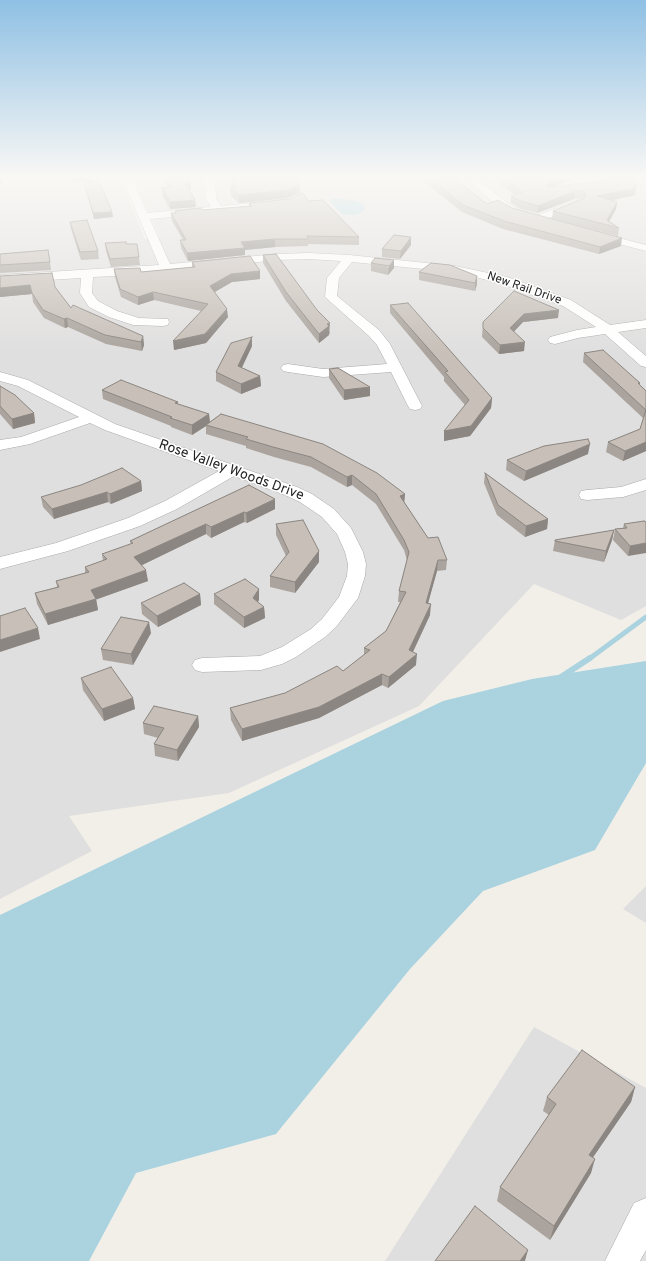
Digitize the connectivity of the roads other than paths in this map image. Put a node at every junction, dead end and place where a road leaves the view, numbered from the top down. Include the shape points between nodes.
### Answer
1 (152, 237) edge
2 (603, 237) edge
3 (646, 248) edge
4 (348, 258) junction
5 (166, 268) junction
6 (87, 273) junction
7 (0, 279) edge
8 (163, 322) dead end
9 (646, 324) edge
10 (608, 329) junction
11 (555, 340) dead end
12 (646, 362) edge
13 (288, 368) dead end
14 (394, 368) junction
15 (0, 376) edge
16 (415, 406) dead end
17 (90, 418) junction
18 (0, 445) edge
19 (233, 470) junction
20 (646, 484) edge
21 (587, 495) dead end
22 (0, 563) edge
23 (202, 665) dead end
24 (646, 1215) edge
25 (622, 1261) edge

1 - 5 street
2 - 3 street
4 - 5 street, New Rail Drive via 277,257
4 - 10 street, New Rail Drive via 455,269 503,280 567,303
4 - 14 street via 333,278 330,293 336,302 374,333 383,344
5 - 6 street, New Rail Drive
6 - 7 street, New Rail Drive
6 - 8 street via 86,293 93,304 138,322
9 - 10 street
10 - 11 street
10 - 12 street, New Rail Drive
13 - 14 street via 323,373
14 - 16 street
15 - 17 street, Rose Valley Woods Drive via 41,392
17 - 18 street via 24,441
17 - 19 street, Rose Valley Woods Drive
19 - 22 street via 171,505 134,522 62,547
19 - 23 street, Rose Valley Woods Drive via 291,491 328,513 345,532 357,564 356,576 348,598 329,623 289,652 261,663
20 - 21 street via 623,492
24 - 25 street

